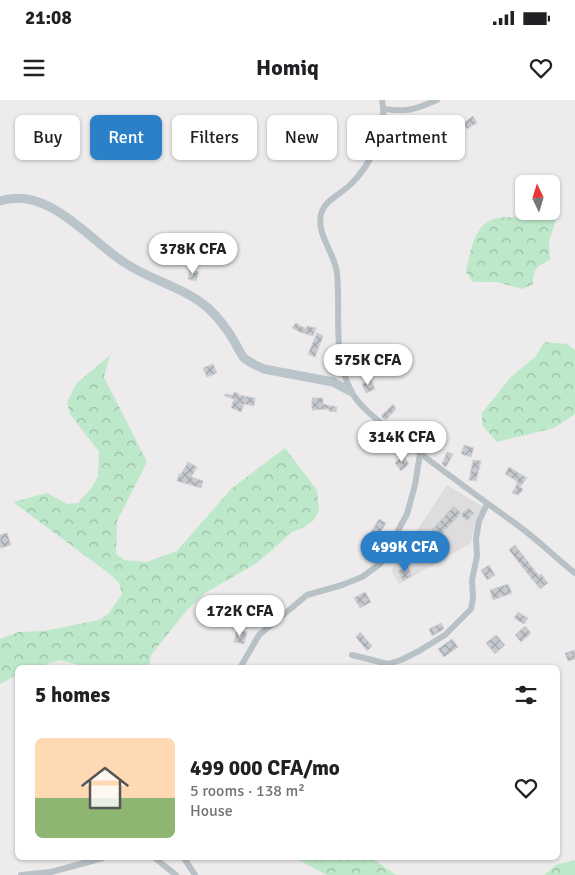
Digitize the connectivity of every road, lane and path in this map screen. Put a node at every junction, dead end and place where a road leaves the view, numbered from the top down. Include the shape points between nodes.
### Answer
1 (382, 100) edge
2 (436, 100) edge
3 (384, 109) junction
4 (0, 201) edge
5 (350, 391) junction
6 (420, 454) junction
7 (487, 504) junction
8 (575, 573) edge
9 (352, 655) dead end
10 (242, 665) edge
11 (385, 665) edge
12 (390, 665) edge
13 (96, 860) edge
14 (157, 860) edge
15 (185, 860) edge
16 (48, 873) edge
17 (21, 875) edge
18 (176, 875) edge
19 (195, 875) edge

1 - 3 street
2 - 3 street via 406,111
3 - 5 street via 378,140 369,159 356,179 322,211 325,239 337,271 338,340
4 - 5 street via 30,199 61,212 124,263 192,295 210,309 244,357 254,365 333,382
5 - 6 street via 376,419
6 - 7 street
6 - 10 street via 407,514 380,564 362,577 307,595 259,635
7 - 8 street
7 - 12 street via 479,521 476,539 471,609 445,635
9 - 11 street
13 - 16 street
14 - 18 street
15 - 19 street
16 - 17 street

